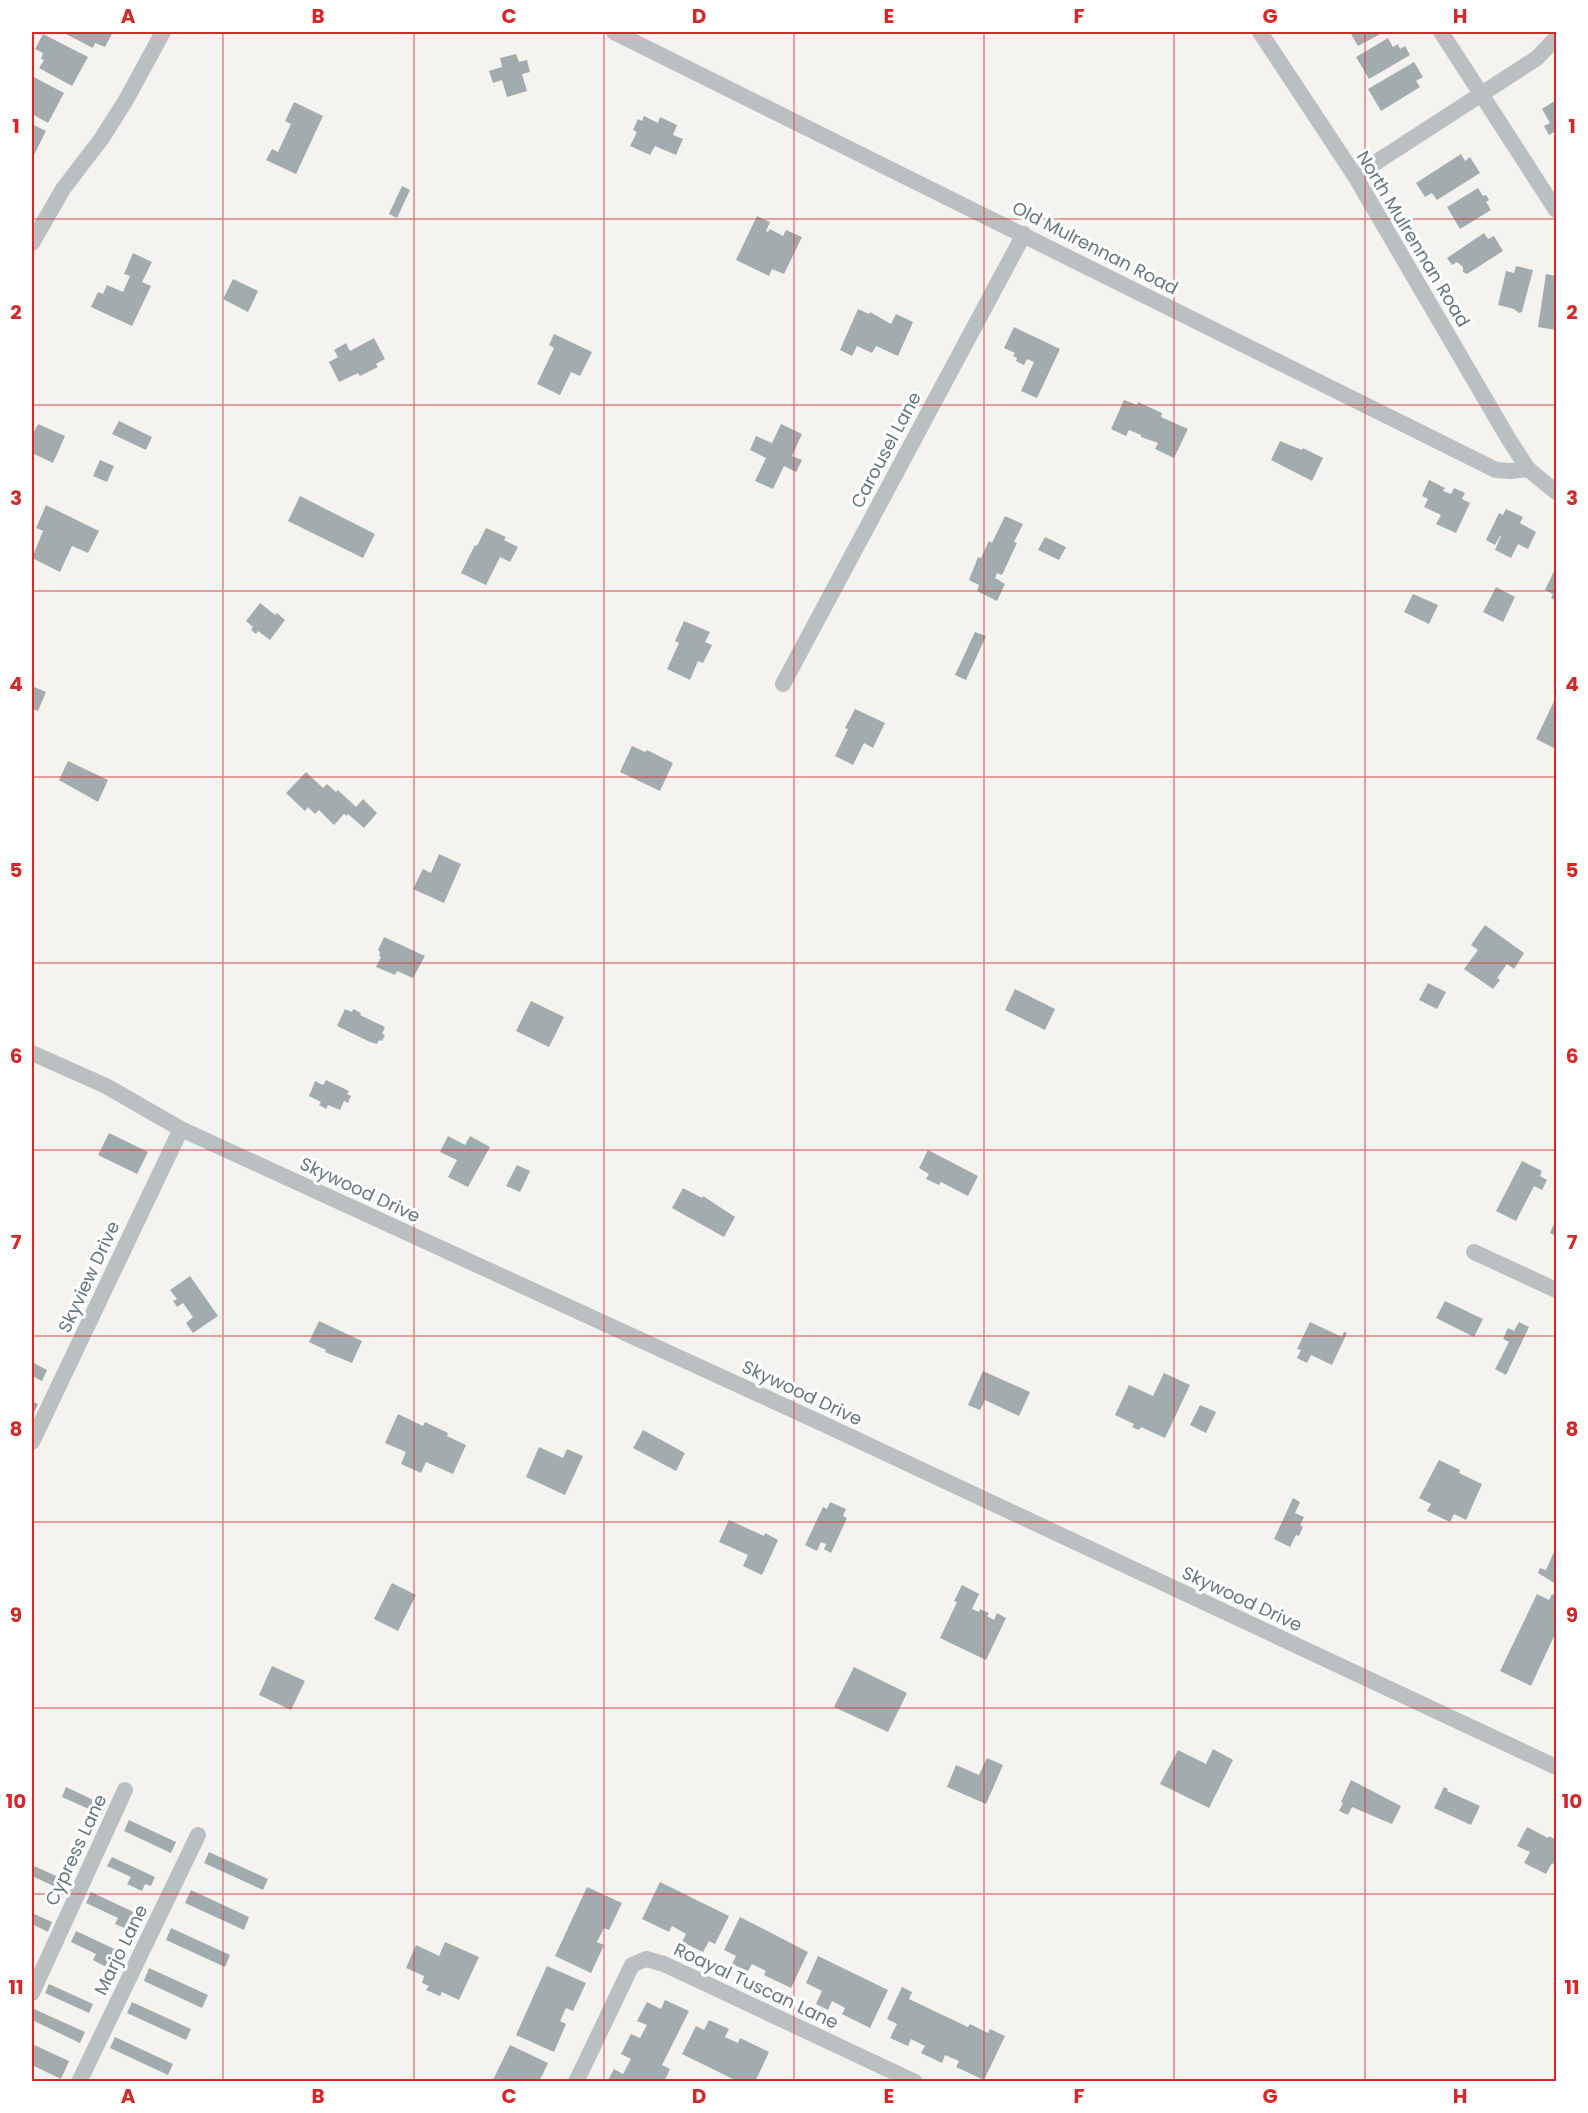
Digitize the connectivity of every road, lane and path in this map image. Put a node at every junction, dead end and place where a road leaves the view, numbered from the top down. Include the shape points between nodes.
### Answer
1 (163, 32) edge
2 (614, 32) edge
3 (1260, 32) edge
4 (1441, 32) edge
5 (1557, 38) edge
6 (1481, 95) junction
7 (1355, 176) junction
8 (1556, 210) edge
9 (1024, 234) junction
10 (32, 243) edge
11 (1528, 469) junction
12 (1557, 492) edge
13 (783, 684) dead end
14 (32, 1053) edge
15 (181, 1128) junction
16 (1474, 1252) dead end
17 (1557, 1290) edge
18 (32, 1442) edge
19 (1557, 1767) edge
20 (125, 1790) dead end
21 (198, 1835) dead end
22 (32, 1993) edge
23 (79, 2082) edge
24 (576, 2082) edge
25 (915, 2082) edge

1 - 10 street via 126,100 63,189
2 - 9 street, Old Mulrennan Road
3 - 7 street, North Mulrennan Road
4 - 6 street
5 - 6 street via 1537,58
6 - 7 street
6 - 8 street
7 - 11 street, North Mulrennan Road
9 - 11 street, Old Mulrennan Road via 1496,470
9 - 13 street, Carousel Lane
11 - 12 street
14 - 15 street, Skywood Drive via 106,1086
15 - 18 street, Skyview Drive
15 - 19 street, Skywood Drive
16 - 17 street
20 - 22 street, Cypress Lane
21 - 23 street, Marjo Lane
24 - 25 street, Roayal Tuscan Lane via 632,1965 646,1959

